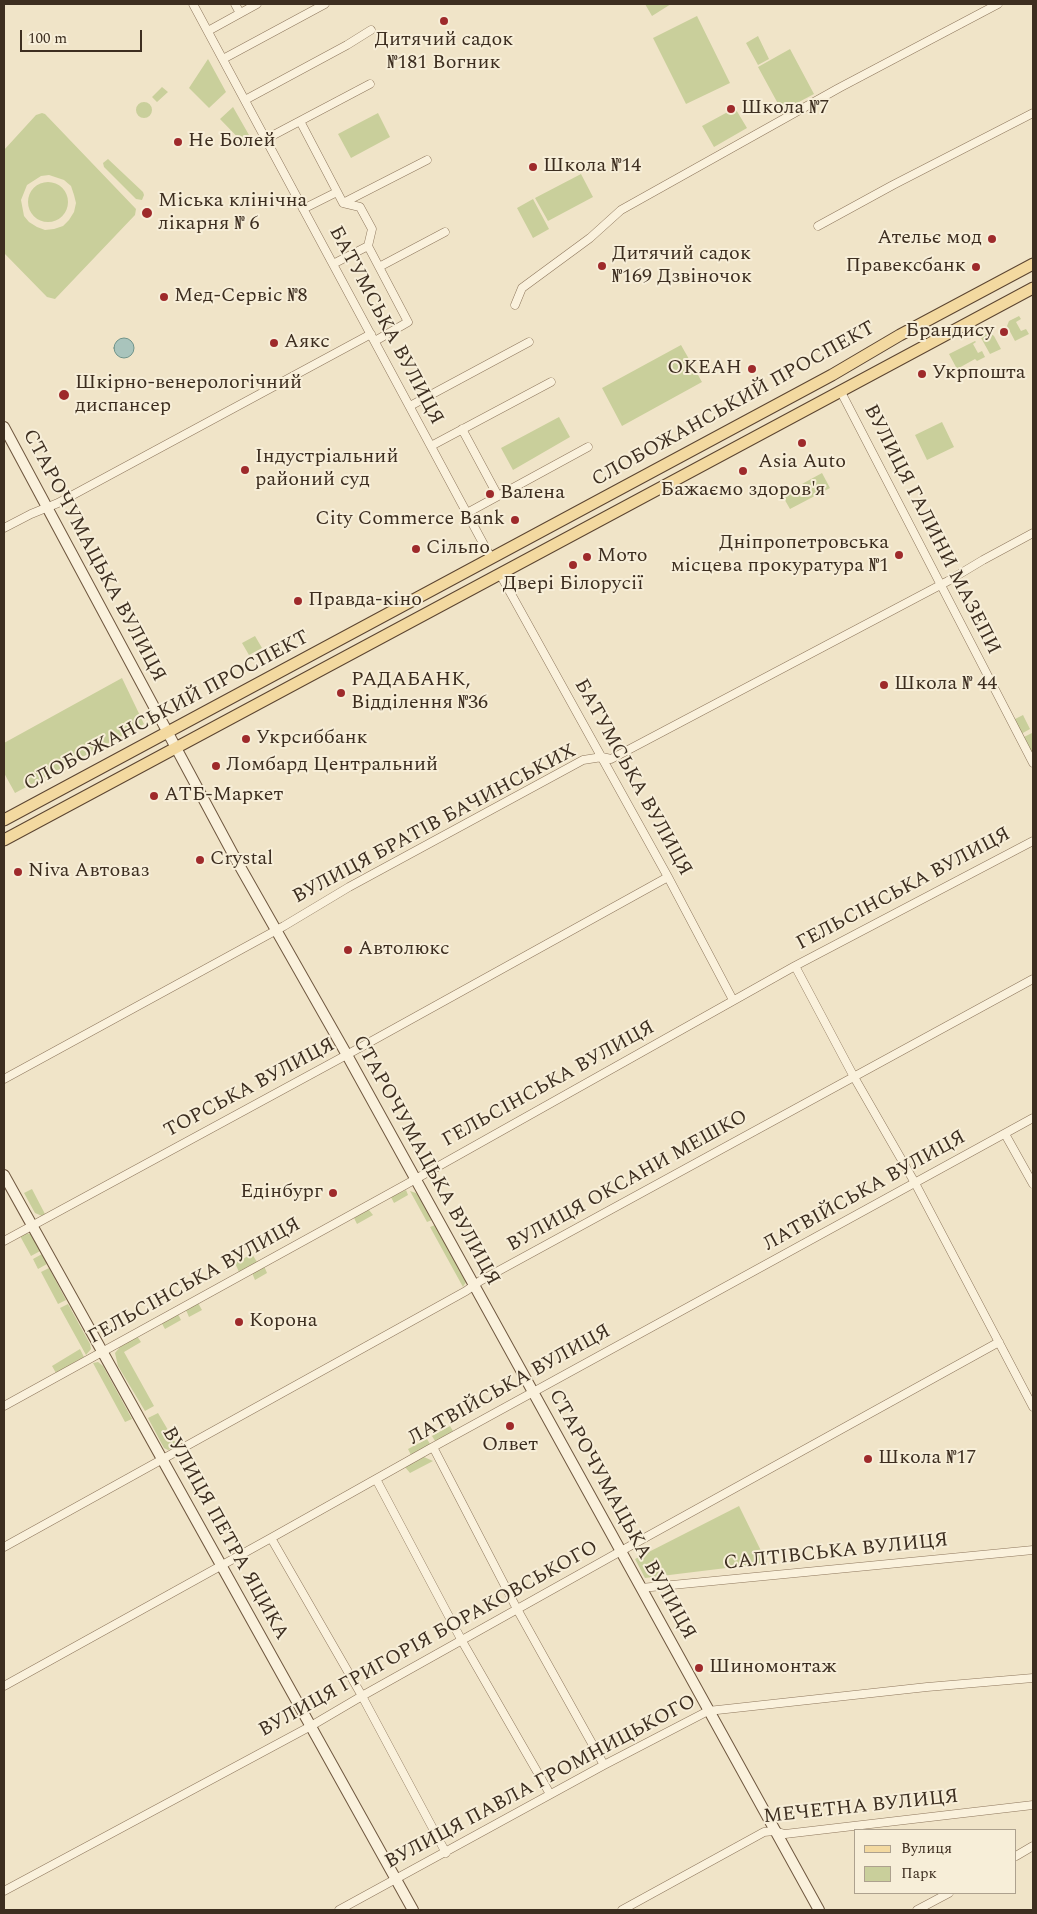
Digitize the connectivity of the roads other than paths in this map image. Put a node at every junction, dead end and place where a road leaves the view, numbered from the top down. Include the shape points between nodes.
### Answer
1 (193, 4) edge
2 (235, 4) edge
3 (256, 4) edge
4 (325, 4) edge
5 (998, 4) edge
6 (240, 13) junction
7 (371, 30) dead end
8 (208, 31) junction
9 (223, 59) junction
10 (370, 84) dead end
11 (245, 100) junction
12 (1033, 113) edge
13 (300, 121) junction
14 (266, 139) junction
15 (428, 160) dead end
16 (337, 192) junction
17 (343, 204) junction
18 (304, 209) junction
19 (818, 226) dead end
20 (446, 232) dead end
21 (368, 246) junction
22 (333, 264) junction
23 (1033, 264) edge
24 (379, 267) junction
25 (1033, 288) edge
26 (515, 305) dead end
27 (371, 334) junction
28 (375, 341) junction
29 (529, 342) dead end
30 (551, 382) dead end
31 (841, 392) junction
32 (410, 406) junction
33 (4, 427) edge
34 (462, 429) junction
35 (431, 446) junction
36 (588, 448) dead end
37 (498, 496) junction
38 (46, 507) junction
39 (466, 513) junction
40 (4, 528) edge
41 (1033, 533) edge
42 (491, 558) junction
43 (500, 574) junction
44 (941, 585) junction
45 (168, 733) junction
46 (176, 749) junction
47 (602, 757) junction
48 (1033, 763) edge
49 (4, 820) edge
50 (4, 840) edge
51 (1033, 841) edge
52 (668, 877) junction
53 (276, 930) junction
54 (795, 966) junction
55 (1033, 979) edge
56 (733, 1000) junction
57 (347, 1055) junction
58 (854, 1077) junction
59 (4, 1079) edge
60 (1033, 1118) edge
61 (1005, 1134) junction
62 (4, 1175) edge
63 (415, 1179) junction
64 (915, 1183) junction
65 (1033, 1184) edge
66 (32, 1226) junction
67 (4, 1242) edge
68 (474, 1286) junction
69 (999, 1342) junction
70 (102, 1351) junction
71 (533, 1392) junction
72 (4, 1406) edge
73 (1033, 1407) edge
74 (433, 1446) junction
75 (162, 1460) junction
76 (376, 1479) junction
77 (271, 1538) junction
78 (4, 1546) edge
79 (1033, 1550) edge
80 (621, 1551) junction
81 (221, 1566) junction
82 (641, 1588) junction
83 (517, 1610) junction
84 (462, 1641) junction
85 (1033, 1678) edge
86 (4, 1686) edge
87 (362, 1696) junction
88 (708, 1711) junction
89 (311, 1726) junction
90 (604, 1764) junction
91 (550, 1794) junction
92 (1033, 1805) edge
93 (774, 1830) junction
94 (1033, 1846) edge
95 (446, 1853) junction
96 (1017, 1855) edge
97 (396, 1879) junction
98 (4, 1891) edge
99 (947, 1894) edge
100 (339, 1910) edge
101 (413, 1910) edge
102 (622, 1910) edge
103 (819, 1910) edge
104 (917, 1910) edge

1 - 8 street, БАТУМСЬКА ВУЛИЦЯ
2 - 6 street
3 - 6 street
4 - 9 street
5 - 26 street via 839,88 621,210 590,238 522,288
6 - 8 street
7 - 11 street
8 - 9 street, БАТУМСЬКА ВУЛИЦЯ
9 - 11 street, БАТУМСЬКА ВУЛИЦЯ
10 - 13 street
11 - 14 street, БАТУМСЬКА ВУЛИЦЯ
12 - 19 street
13 - 14 street
13 - 16 street
14 - 18 street, БАТУМСЬКА ВУЛИЦЯ
15 - 17 street
16 - 17 street
16 - 18 street
17 - 21 street via 360,207 372,229
18 - 22 street, БАТУМСЬКА ВУЛИЦЯ
20 - 24 street
21 - 22 street
21 - 24 street
22 - 27 street, БАТУМСЬКА ВУЛИЦЯ
23 - 42 main road, СЛОБОЖАНСЬКИЙ ПРОСПЕКТ
24 - 28 street via 408,322
25 - 31 main road, СЛОБОЖАНСЬКИЙ ПРОСПЕКТ
27 - 28 street, БАТУМСЬКА ВУЛИЦЯ
27 - 38 street
28 - 32 street, БАТУМСЬКА ВУЛИЦЯ
29 - 32 street
30 - 34 street
31 - 43 main road, СЛОБОЖАНСЬКИЙ ПРОСПЕКТ
31 - 44 street, ВУЛИЦЯ ГАЛИНИ МАЗЕПИ
32 - 35 street, БАТУМСЬКА ВУЛИЦЯ
33 - 38 street, СТАРОЧУМАЦЬКА ВУЛИЦЯ
34 - 35 street
34 - 37 street
35 - 39 street, БАТУМСЬКА ВУЛИЦЯ
36 - 37 street
37 - 39 street
38 - 40 street
38 - 45 street, СТАРОЧУМАЦЬКА ВУЛИЦЯ
39 - 42 street, БАТУМСЬКА ВУЛИЦЯ
41 - 44 street, ВУЛИЦЯ БРАТІВ БАЧИНСЬКИХ
42 - 45 main road, СЛОБОЖАНСЬКИЙ ПРОСПЕКТ
43 - 46 main road, СЛОБОЖАНСЬКИЙ ПРОСПЕКТ
43 - 47 street, БАТУМСЬКА ВУЛИЦЯ
44 - 47 street, ВУЛИЦЯ БРАТІВ БАЧИНСЬКИХ via 611,759
44 - 48 street, ВУЛИЦЯ ГАЛИНИ МАЗЕПИ
45 - 46 street, СТАРОЧУМАЦЬКА ВУЛИЦЯ
45 - 49 main road, СЛОБОЖАНСЬКИЙ ПРОСПЕКТ
46 - 50 main road, СЛОБОЖАНСЬКИЙ ПРОСПЕКТ
46 - 53 street, СТАРОЧУМАЦЬКА ВУЛИЦЯ
47 - 52 street, БАТУМСЬКА ВУЛИЦЯ
47 - 53 street, ВУЛИЦЯ БРАТІВ БАЧИНСЬКИХ via 583,760
51 - 54 street, ГЕЛЬСІНСЬКА ВУЛИЦЯ
52 - 56 street, БАТУМСЬКА ВУЛИЦЯ
52 - 57 street, ТОРСЬКА ВУЛИЦЯ
53 - 57 street, СТАРОЧУМАЦЬКА ВУЛИЦЯ
53 - 59 street, ВУЛИЦЯ БРАТІВ БАЧИНСЬКИХ
54 - 56 street, ГЕЛЬСІНСЬКА ВУЛИЦЯ
54 - 58 street
55 - 58 street, ВУЛИЦЯ ОКСАНИ МЕШКО
56 - 63 street, ГЕЛЬСІНСЬКА ВУЛИЦЯ
57 - 63 street, СТАРОЧУМАЦЬКА ВУЛИЦЯ
57 - 66 street, ТОРСЬКА ВУЛИЦЯ
58 - 64 street
58 - 68 street, ВУЛИЦЯ ОКСАНИ МЕШКО
60 - 61 street, ЛАТВІЙСЬКА ВУЛИЦЯ
61 - 64 street, ЛАТВІЙСЬКА ВУЛИЦЯ
61 - 65 street
62 - 66 street, ВУЛИЦЯ ПЕТРА ЯЦИКА
63 - 68 street, СТАРОЧУМАЦЬКА ВУЛИЦЯ
63 - 70 street, ГЕЛЬСІНСЬКА ВУЛИЦЯ
64 - 69 street
64 - 71 street, ЛАТВІЙСЬКА ВУЛИЦЯ
66 - 67 street, ТОРСЬКА ВУЛИЦЯ
66 - 70 street, ВУЛИЦЯ ПЕТРА ЯЦИКА
68 - 71 street, СТАРОЧУМАЦЬКА ВУЛИЦЯ
68 - 75 street, ВУЛИЦЯ ОКСАНИ МЕШКО
69 - 73 street
69 - 80 street, ВУЛИЦЯ ГРИГОРІЯ БОРАКОВСЬКОГО
70 - 72 street, ГЕЛЬСІНСЬКА ВУЛИЦЯ
70 - 75 street, ВУЛИЦЯ ПЕТРА ЯЦИКА
71 - 74 street, ЛАТВІЙСЬКА ВУЛИЦЯ
71 - 80 street, СТАРОЧУМАЦЬКА ВУЛИЦЯ
74 - 76 street, ЛАТВІЙСЬКА ВУЛИЦЯ
74 - 83 street
75 - 78 street, ВУЛИЦЯ ОКСАНИ МЕШКО
75 - 81 street, ВУЛИЦЯ ПЕТРА ЯЦИКА
76 - 77 street, ЛАТВІЙСЬКА ВУЛИЦЯ
76 - 84 street
77 - 81 street, ЛАТВІЙСЬКА ВУЛИЦЯ
77 - 87 street
79 - 82 street, САЛТІВСЬКА ВУЛИЦЯ
80 - 82 street, СТАРОЧУМАЦЬКА ВУЛИЦЯ
80 - 83 street, ВУЛИЦЯ ГРИГОРІЯ БОРАКОВСЬКОГО
81 - 86 street, ЛАТВІЙСЬКА ВУЛИЦЯ
81 - 89 street, ВУЛИЦЯ ПЕТРА ЯЦИКА
82 - 88 street, СТАРОЧУМАЦЬКА ВУЛИЦЯ
83 - 84 street, ВУЛИЦЯ ГРИГОРІЯ БОРАКОВСЬКОГО
83 - 90 street
84 - 87 street, ВУЛИЦЯ ГРИГОРІЯ БОРАКОВСЬКОГО
84 - 91 street
85 - 88 street, ВУЛИЦЯ ПАВЛА ГРОМНИЦЬКОГО
87 - 89 street, ВУЛИЦЯ ГРИГОРІЯ БОРАКОВСЬКОГО
87 - 95 street
88 - 90 street, ВУЛИЦЯ ПАВЛА ГРОМНИЦЬКОГО
88 - 93 street, СТАРОЧУМАЦЬКА ВУЛИЦЯ
89 - 97 street, ВУЛИЦЯ ПЕТРА ЯЦИКА
89 - 98 street, ВУЛИЦЯ ГРИГОРІЯ БОРАКОВСЬКОГО
90 - 91 street, ВУЛИЦЯ ПАВЛА ГРОМНИЦЬКОГО
91 - 95 street, ВУЛИЦЯ ПАВЛА ГРОМНИЦЬКОГО
92 - 93 street, МЕЧЕТНА ВУЛИЦЯ via 785,1834
93 - 102 street, МЕЧЕТНА ВУЛИЦЯ via 764,1832
93 - 103 street, СТАРОЧУМАЦЬКА ВУЛИЦЯ
94 - 96 street
95 - 97 street, ВУЛИЦЯ ПАВЛА ГРОМНИЦЬКОГО
97 - 100 street, ВУЛИЦЯ ПАВЛА ГРОМНИЦЬКОГО
97 - 101 street, ВУЛИЦЯ ПЕТРА ЯЦИКА
99 - 104 street

